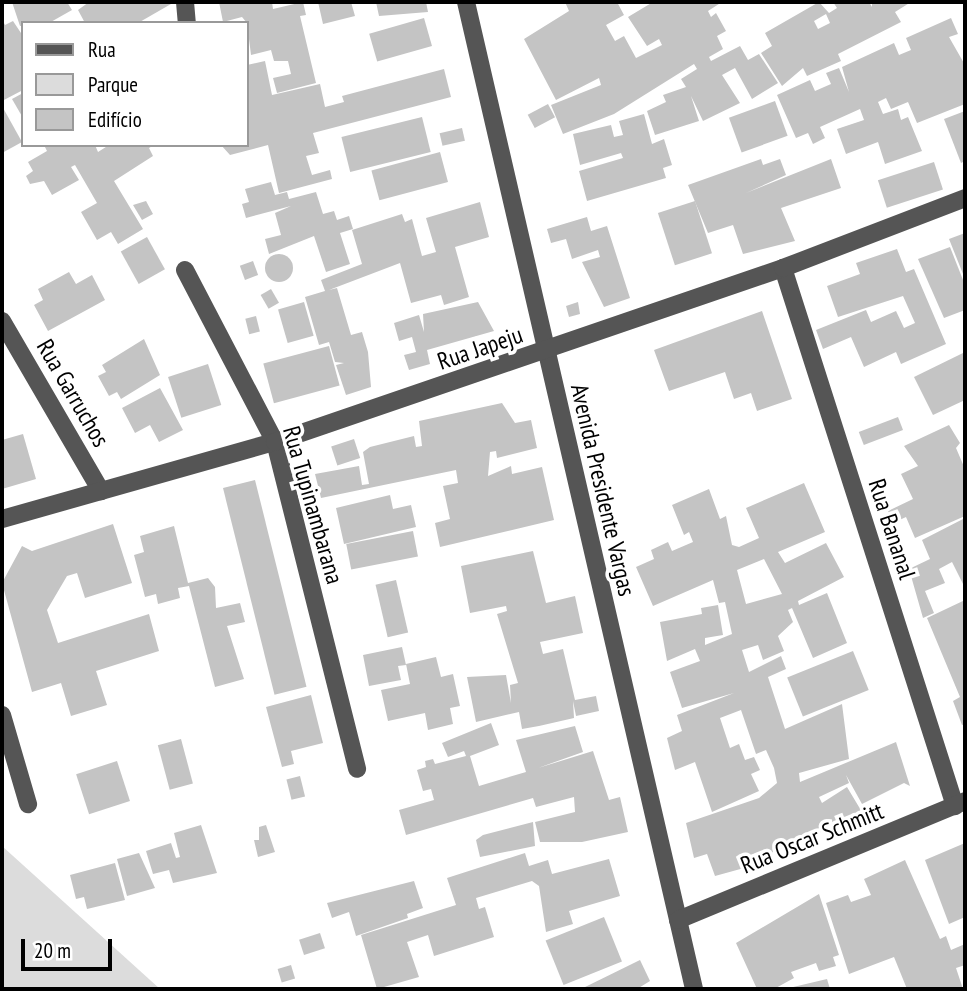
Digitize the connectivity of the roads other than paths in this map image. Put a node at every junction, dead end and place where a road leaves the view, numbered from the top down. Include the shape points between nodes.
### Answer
1 (185, 2) edge
2 (466, 2) edge
3 (187, 21) edge
4 (965, 198) edge
5 (783, 268) junction
6 (185, 270) dead end
7 (2, 321) edge
8 (545, 352) junction
9 (275, 442) junction
10 (101, 491) junction
11 (2, 519) edge
12 (2, 715) edge
13 (357, 769) dead end
14 (960, 803) edge
15 (28, 804) dead end
16 (678, 920) junction
17 (694, 989) edge

1 - 3 street
2 - 8 street, Avenida Presidente Vargas
4 - 5 street, Rua Japeju
5 - 8 street, Rua Japeju
5 - 14 street, Rua Bananal
6 - 9 street, Rua Tupinambarana
7 - 10 street, Rua Garruchos
8 - 9 street, Rua Japeju
8 - 16 street, Avenida Presidente Vargas
9 - 10 street, Rua Japeju
9 - 13 street, Rua Tupinambarana
10 - 11 street, Rua Japeju
12 - 15 street
14 - 16 street, Rua Oscar Schmitt
16 - 17 street, Avenida Presidente Vargas

